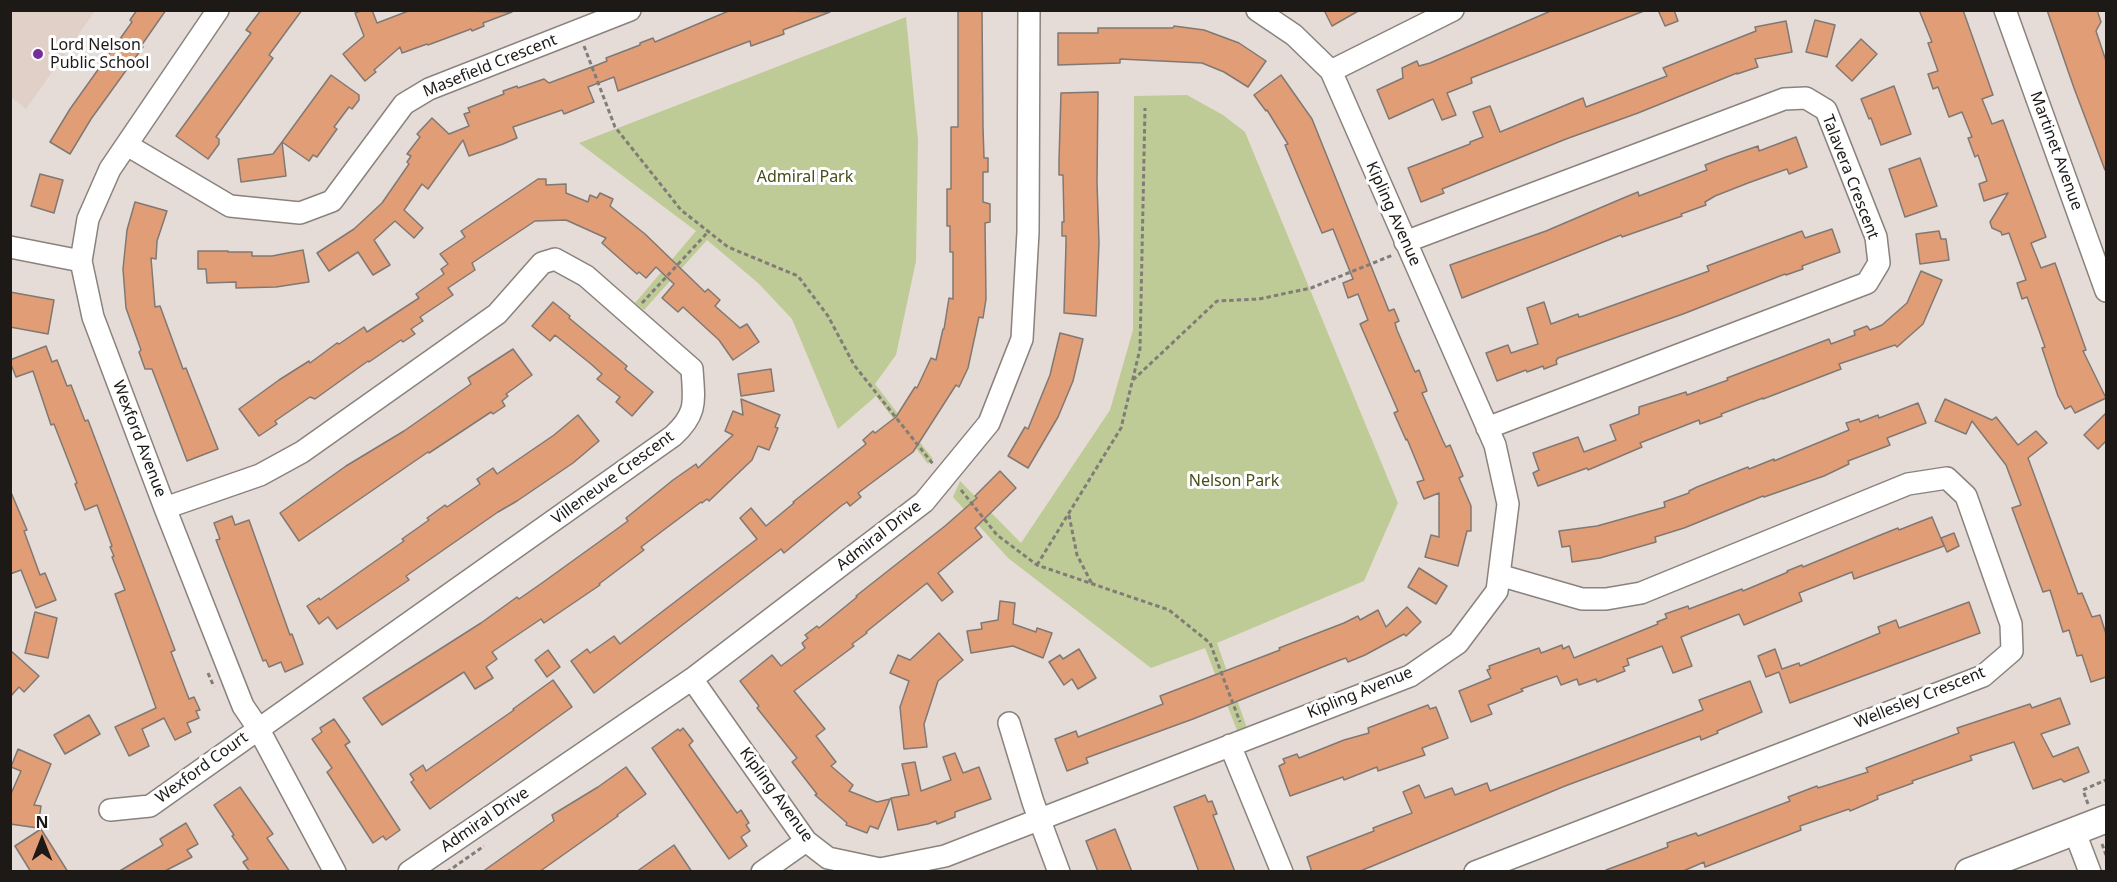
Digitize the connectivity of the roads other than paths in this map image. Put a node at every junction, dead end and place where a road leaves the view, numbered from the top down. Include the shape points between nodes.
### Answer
1 (218, 10) edge
2 (630, 10) edge
3 (1029, 10) edge
4 (1257, 10) edge
5 (1453, 10) edge
6 (2004, 10) edge
7 (1331, 71) junction
8 (127, 145) junction
9 (10, 247) edge
10 (1399, 248) junction
11 (81, 261) junction
12 (2106, 291) edge
13 (1488, 428) junction
14 (165, 508) junction
15 (1499, 575) junction
16 (692, 679) junction
17 (1009, 723) dead end
18 (258, 728) junction
19 (1230, 745) junction
20 (110, 810) dead end
21 (1039, 819) junction
22 (2106, 819) edge
23 (2074, 830) junction
24 (806, 841) junction
25 (335, 872) edge
26 (409, 872) edge
27 (762, 872) edge
28 (1059, 872) edge
29 (1282, 872) edge
30 (1475, 872) edge
31 (1969, 872) edge
32 (2090, 872) edge

1 - 8 street, Wexford Avenue
2 - 8 street, Masefield Crescent via 429,89 404,104 332,201 300,213 230,206
3 - 16 street, Admiral Drive via 1028,232 1022,339 989,423 924,502
4 - 7 street, Kipling Avenue via 1294,34
5 - 7 street
6 - 12 street, Martinet Avenue
7 - 10 street, Kipling Avenue
8 - 11 street, Wexford Avenue via 110,169 88,219
9 - 11 street
10 - 13 street, Kipling Avenue
10 - 13 street, Talavera Crescent via 1784,99 1806,98 1826,110 1876,237 1879,263 1867,283
11 - 14 street, Wexford Avenue via 93,317
13 - 15 street, Kipling Avenue via 1508,504
14 - 18 street, Wexford Avenue via 243,706
14 - 18 street, Villeneuve Crescent via 260,475 302,452 497,315 542,263 555,259 586,276 692,369 695,404 687,424 673,436
15 - 19 street, Kipling Avenue via 1497,591 1458,643 1410,676
15 - 30 street, Wellesley Crescent via 1582,599 1641,593 1908,484 1947,478 1966,496 2011,624 2012,651 1983,676
16 - 24 street, Kipling Avenue
16 - 26 street, Admiral Drive
17 - 21 street
18 - 20 street, Wexford Court via 150,806
18 - 25 street, Wexford Avenue
19 - 21 street, Kipling Avenue
19 - 29 street
21 - 24 street, Kipling Avenue via 945,856 880,869 828,858
21 - 28 street
22 - 23 main road
23 - 31 main road
23 - 32 street
24 - 27 street

